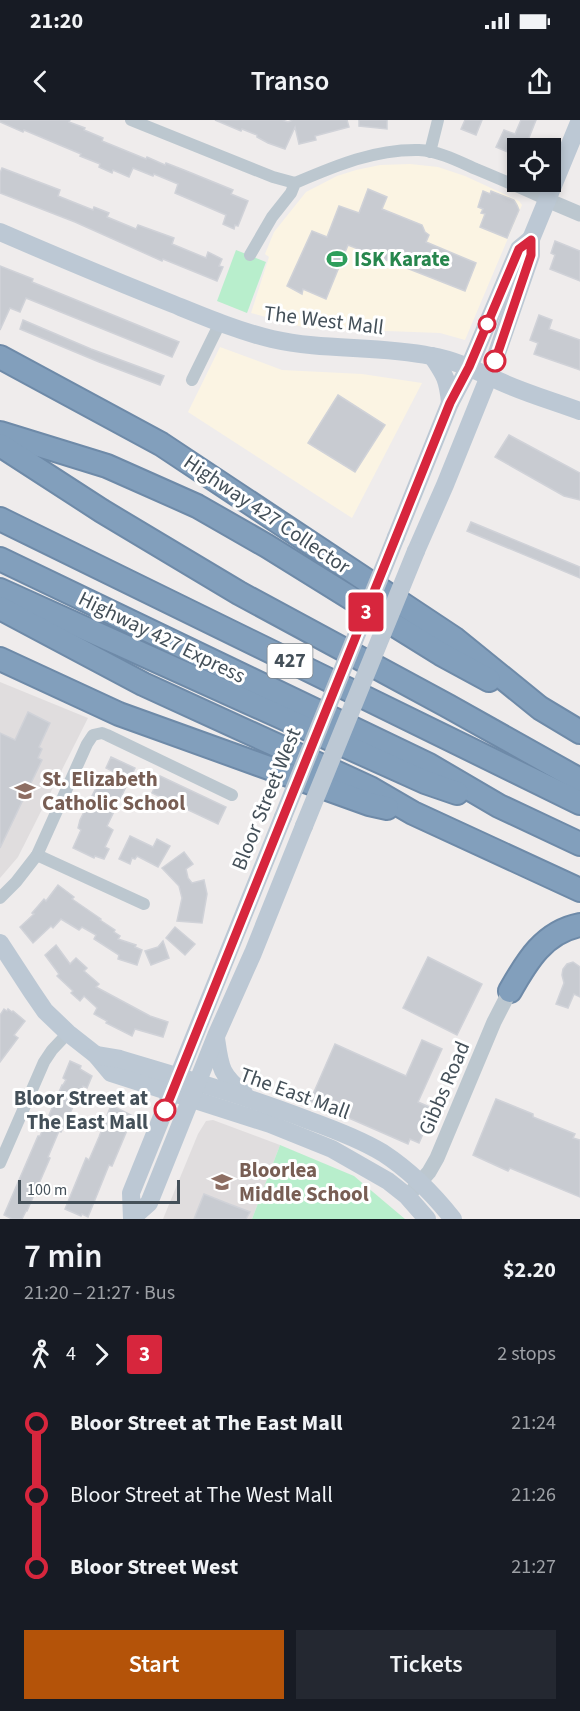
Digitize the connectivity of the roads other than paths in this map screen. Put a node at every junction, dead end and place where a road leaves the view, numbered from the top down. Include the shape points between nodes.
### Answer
1 (131, 120) edge
2 (438, 120) edge
3 (580, 120) edge
4 (430, 152) junction
5 (295, 183) junction
6 (547, 200) junction
7 (580, 214) edge
8 (0, 232) edge
9 (531, 240) junction
10 (250, 255) dead end
11 (220, 323) junction
12 (432, 356) junction
13 (0, 357) edge
14 (469, 367) junction
15 (489, 376) junction
16 (192, 380) dead end
17 (450, 403) junction
18 (580, 411) edge
19 (0, 433) edge
20 (0, 445) edge
21 (0, 519) edge
22 (0, 560) edge
23 (0, 590) edge
24 (0, 608) edge
25 (0, 659) edge
26 (540, 708) junction
27 (580, 732) edge
28 (580, 780) edge
29 (232, 795) dead end
30 (580, 803) edge
31 (499, 806) junction
32 (413, 813) junction
33 (580, 844) edge
34 (37, 855) junction
35 (580, 890) edge
36 (0, 898) edge
37 (144, 904) dead end
38 (580, 925) edge
39 (0, 942) edge
40 (510, 991) joint
41 (68, 1033) junction
42 (216, 1036) junction
43 (176, 1085) junction
44 (194, 1091) junction
45 (253, 1100) junction
46 (274, 1116) junction
47 (0, 1163) edge
48 (413, 1190) junction
49 (132, 1218) edge
50 (427, 1219) edge
51 (453, 1219) edge

1 - 5 street
2 - 4 street
3 - 6 main road, Bloor Street West
4 - 5 street via 376,154
4 - 6 street
5 - 10 street
6 - 7 street
6 - 9 main road, Bloor Street West
8 - 11 main road, The West Mall
9 - 14 main road, Bloor Street West via 519,249
9 - 15 main road, Bloor Street West via 531,255
11 - 12 main road, The West Mall via 295,343
11 - 16 street
12 - 14 main road, The West Mall
12 - 17 main road via 446,376
13 - 26 highway, Highway 427 Collector via 161,444 454,639
14 - 15 main road, The West Mall
14 - 17 main road, Bloor Street West
15 - 18 main road, The West Mall
15 - 42 main road, Bloor Street West, bridge
17 - 43 main road, Bloor Street West, bridge
19 - 26 highway via 107,466 198,506 441,654
20 - 28 highway via 238,593
21 - 30 highway, Highway 427 Express / 427
22 - 31 highway, Highway 427 Express / 427 via 429,765
23 - 31 highway via 425,782
24 - 32 highway via 143,684 370,788
25 - 32 highway via 119,714 369,804
26 - 27 highway, Highway 427 Collector
29 - 34 street via 107,735 97,734 89,740
31 - 33 highway, Highway 427 Express / 427
32 - 35 highway
34 - 36 street
34 - 37 street
38 - 40 highway via 562,931 540,946
39 - 41 main road, The East Mall via 45,1011
40 - 48 street, Gibbs Road via 437,1158
41 - 43 main road, The East Mall via 111,1073
41 - 47 street via 44,1062
42 - 44 main road, Bloor Street West
42 - 45 main road via 222,1072
43 - 44 main road, The East Mall
43 - 49 main road, Bloor Street West via 131,1193
44 - 45 main road, The East Mall
44 - 46 main road, The East Mall
44 - 49 main road, Bloor Street West via 149,1203
45 - 46 main road, The East Mall
46 - 48 main road, The East Mall
48 - 50 main road, The East Mall
48 - 51 main road, The East Mall via 444,1207

